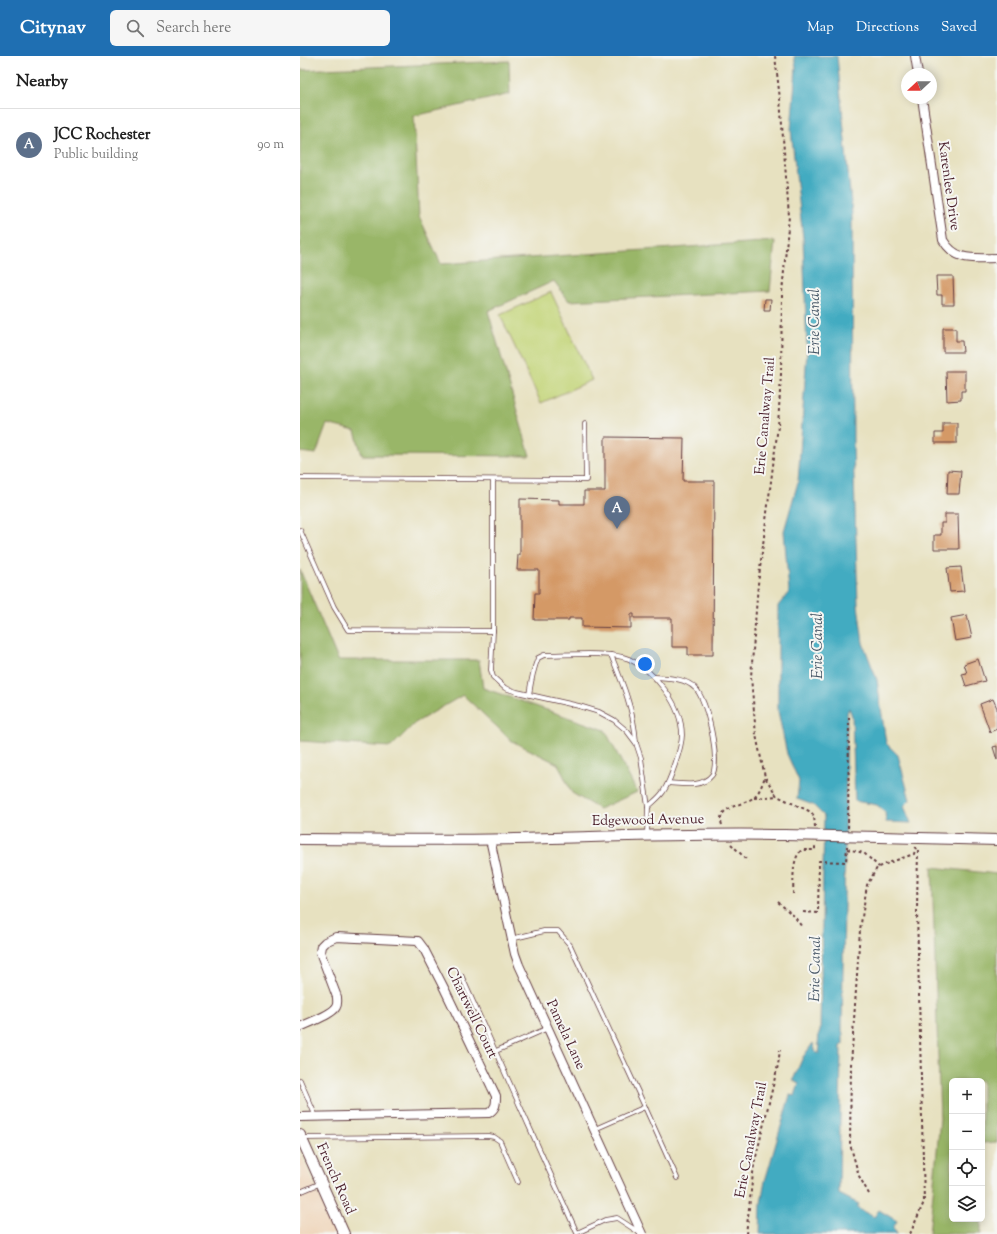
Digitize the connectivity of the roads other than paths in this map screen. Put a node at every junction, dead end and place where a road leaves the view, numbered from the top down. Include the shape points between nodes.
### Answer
1 (916, 56) edge
2 (917, 68) edge
3 (923, 104) edge
4 (997, 258) edge
5 (585, 424) dead end
6 (300, 478) edge
7 (493, 480) junction
8 (300, 530) edge
9 (493, 631) junction
10 (611, 655) junction
11 (655, 677) junction
12 (529, 695) junction
13 (636, 743) junction
14 (668, 783) junction
15 (648, 807) junction
16 (647, 835) junction
17 (300, 840) edge
18 (490, 840) junction
19 (997, 840) edge
20 (511, 939) junction
21 (461, 975) dead end
22 (300, 1027) edge
23 (548, 1028) junction
24 (496, 1051) junction
25 (300, 1080) edge
26 (645, 1108) junction
27 (300, 1117) edge
28 (316, 1117) junction
29 (595, 1129) junction
30 (301, 1136) edge
31 (677, 1178) dead end
32 (518, 1182) dead end
33 (322, 1183) junction
34 (300, 1192) edge
35 (577, 1233) edge
36 (344, 1234) edge
37 (642, 1234) edge

1 - 2 street
3 - 4 street, Karenlee Drive via 943,240 948,249 957,255
5 - 7 lane via 586,480
6 - 7 lane
7 - 9 lane
8 - 9 lane via 334,607 348,630
9 - 12 lane via 493,677 505,688
10 - 11 lane via 629,659
10 - 12 lane via 544,655 538,658 531,676
10 - 13 lane via 630,703
11 - 14 lane via 667,692 681,723 682,742
11 - 14 lane via 685,681 699,691 712,733 715,767 711,776 700,783
12 - 13 lane via 599,712 614,720
13 - 15 lane via 642,758
14 - 15 lane via 663,793
15 - 16 lane
16 - 18 street, Edgewood Avenue
16 - 19 street, Edgewood Avenue, bridge via 735,834
17 - 18 street, Edgewood Avenue
18 - 20 street, Pamela Lane
20 - 23 street, Pamela Lane via 518,965
20 - 26 lane via 544,931 558,931 570,945
21 - 24 lane
22 - 28 street, Chartwell Court via 331,1012 338,1003 320,952 325,942 336,937 418,941 446,990 496,1096 496,1105 489,1113
23 - 24 lane
23 - 29 street, Pamela Lane
24 - 35 lane
25 - 28 lane
26 - 29 lane
26 - 31 lane
27 - 28 street, Chartwell Court
29 - 37 street, Pamela Lane
30 - 32 lane via 494,1137 500,1141
30 - 33 street, French Road
33 - 34 lane
33 - 36 street, French Road
35 - 37 lane via 605,1220 617,1218

